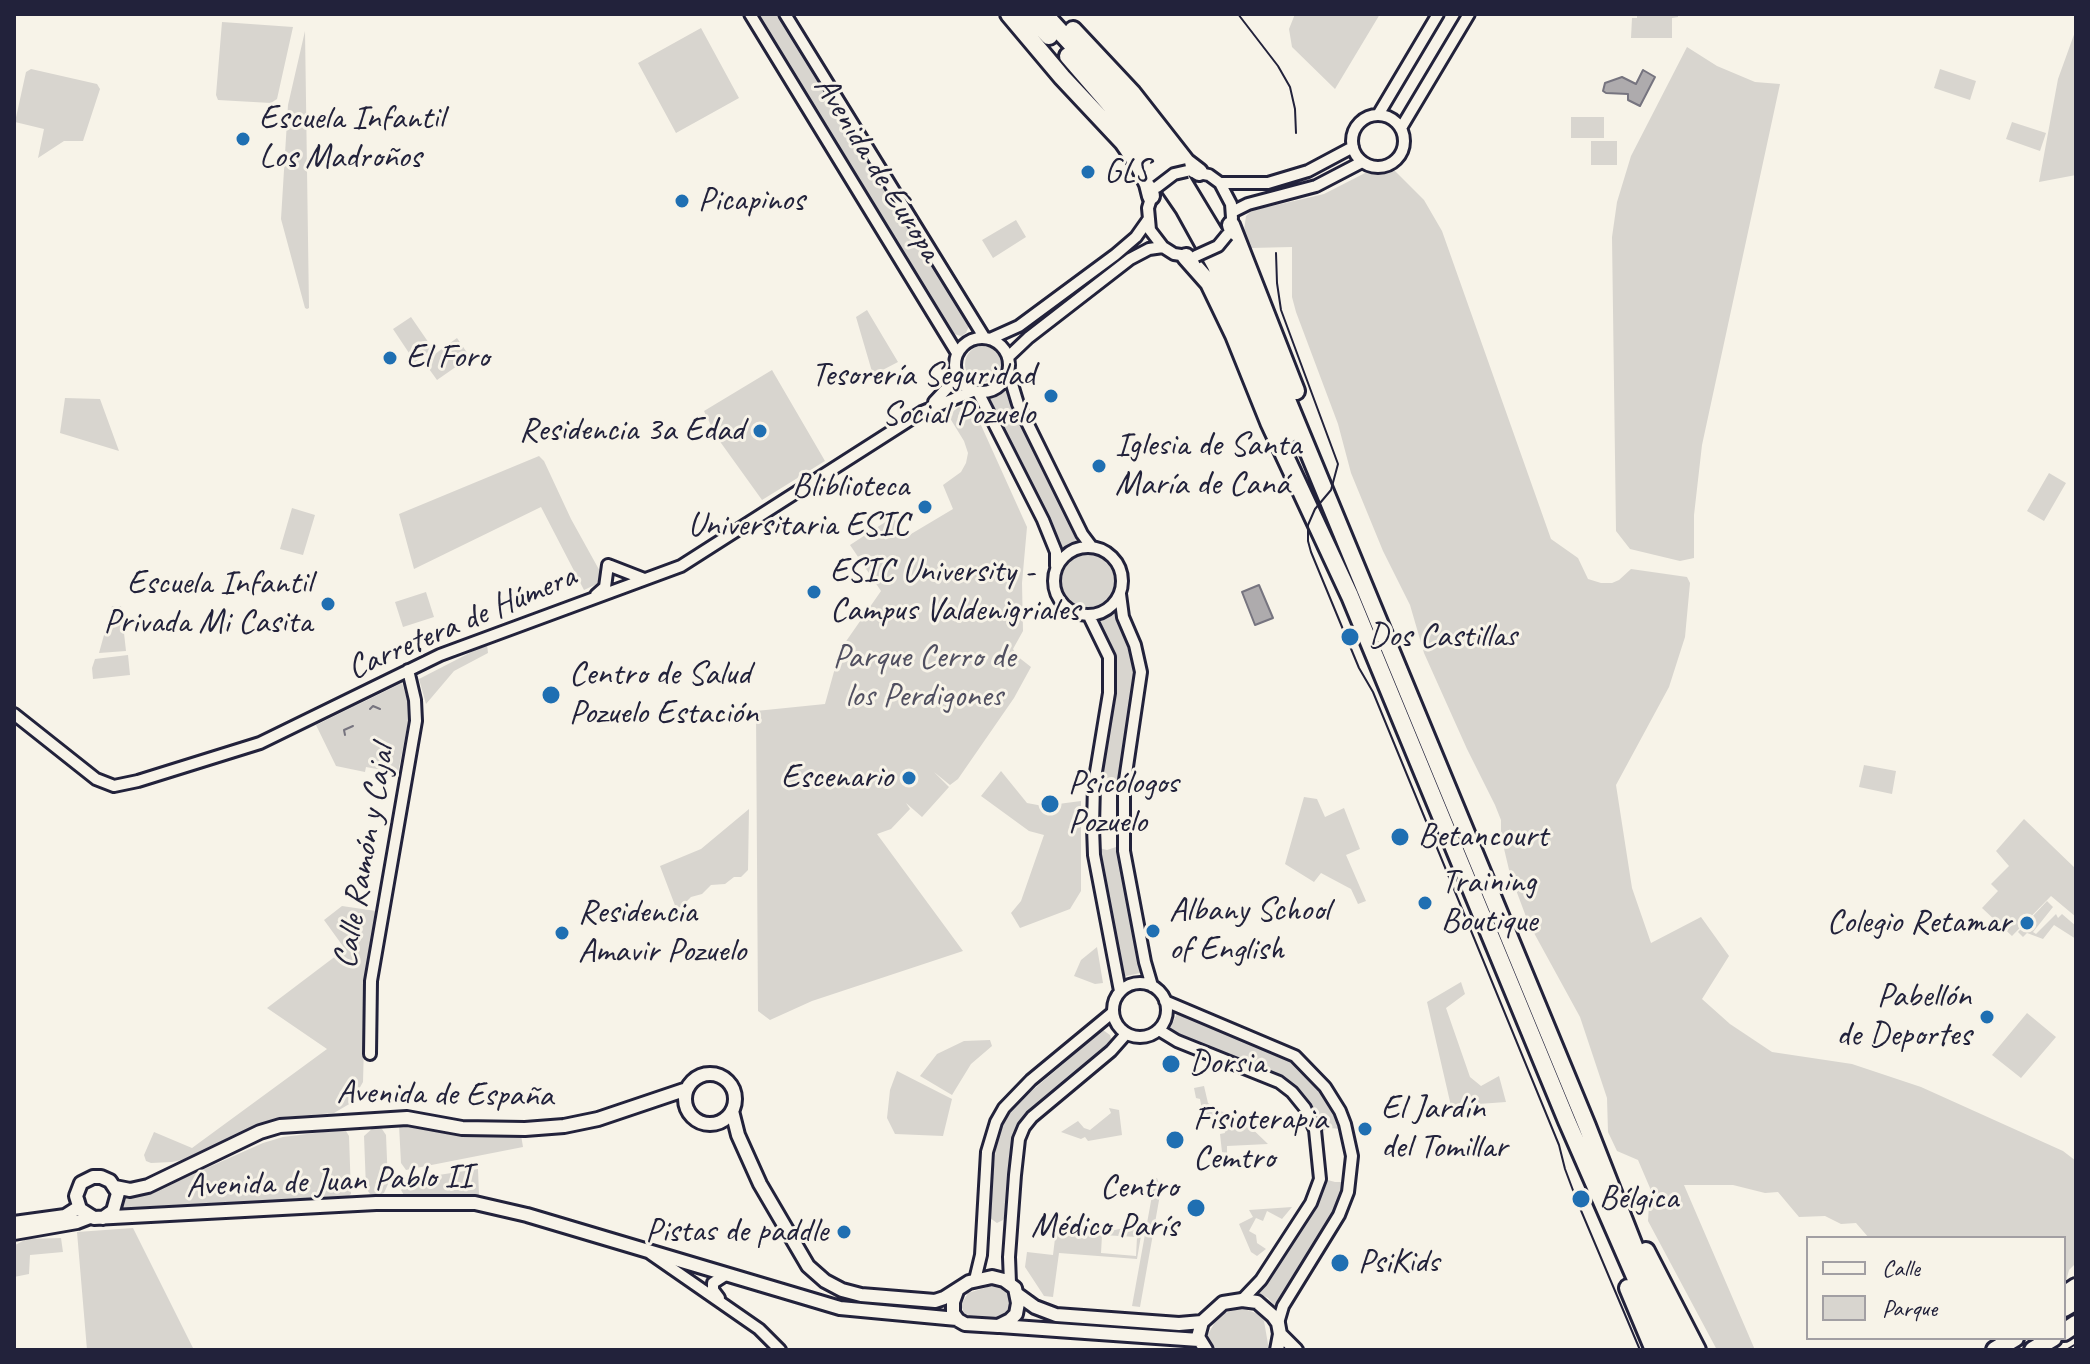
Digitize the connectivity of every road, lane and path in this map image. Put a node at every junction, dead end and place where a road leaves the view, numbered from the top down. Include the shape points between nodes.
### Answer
1 (750, 14) edge
2 (785, 14) edge
3 (1009, 14) edge
4 (1029, 14) edge
5 (1044, 14) edge
6 (1058, 14) edge
7 (1438, 14) edge
8 (1469, 14) edge
9 (1378, 115) junction
10 (1401, 128) junction
11 (1353, 147) junction
12 (1362, 162) junction
13 (1193, 172) junction
14 (1220, 183) junction
15 (1154, 192) junction
16 (1148, 220) junction
17 (1230, 224) junction
18 (1163, 247) junction
19 (1191, 256) junction
20 (987, 338) junction
21 (957, 353) junction
22 (1008, 357) junction
23 (955, 371) junction
24 (1008, 371) junction
25 (976, 392) junction
26 (922, 412) junction
27 (1091, 546) junction
28 (608, 565) junction
29 (1056, 566) junction
30 (644, 579) junction
31 (621, 588) junction
32 (1120, 594) junction
33 (589, 600) junction
34 (1089, 616) junction
35 (408, 670) junction
36 (1409, 692) junction
37 (1395, 703) junction
38 (14, 714) edge
39 (1152, 986) junction
40 (1120, 991) junction
41 (1165, 1001) junction
42 (1112, 1013) junction
43 (1159, 1030) junction
44 (1126, 1034) junction
45 (370, 1054) dead end
46 (687, 1089) junction
47 (732, 1111) junction
48 (1567, 1121) junction
49 (1587, 1126) junction
50 (115, 1187) junction
51 (79, 1207) junction
52 (96, 1217) junction
53 (17, 1229) edge
54 (646, 1250) junction
55 (727, 1274) junction
56 (975, 1280) junction
57 (1013, 1289) junction
58 (957, 1291) junction
59 (1242, 1300) junction
60 (722, 1302) junction
61 (957, 1319) junction
62 (1202, 1322) junction
63 (1000, 1326) junction
64 (1279, 1328) junction
65 (1203, 1345) edge
66 (780, 1350) edge
67 (1277, 1350) edge
68 (1296, 1350) edge
69 (1654, 1350) edge
70 (1667, 1350) edge
71 (1680, 1350) edge
72 (1697, 1350) edge

1 - 21 street, Avenida de Europa
2 - 20 street, Avenida de Europa
3 - 15 highway via 1123,142
4 - 37 highway via 1125,122 1216,266 1310,484
5 - 36 highway via 1135,113 1228,257
6 - 13 highway via 1132,93
7 - 9 street
8 - 10 street
9 - 10 street
9 - 11 street via 1359,122
10 - 12 street via 1405,138 1398,159 1384,167
11 - 12 street
11 - 14 street via 1308,171 1268,183
12 - 17 street via 1316,186 1248,204
13 - 14 street
13 - 15 street, bridge via 1174,174
14 - 17 street via 1227,192
15 - 16 street
16 - 18 street
16 - 20 street via 1115,255 1019,326
17 - 19 street, bridge via 1218,246
17 - 36 highway
18 - 19 street
18 - 22 street via 1130,259
19 - 37 highway via 1234,335
20 - 21 street via 968,341
20 - 22 street
21 - 23 street
22 - 24 street
23 - 25 street via 965,387
23 - 26 street, Carretera de Húmera via 943,395
24 - 25 street via 1000,385
24 - 27 street via 1017,403
25 - 26 street, Carretera de Húmera
25 - 29 street via 1043,520
26 - 30 street, Carretera de Húmera via 698,557
27 - 29 street via 1067,553
27 - 32 street via 1117,562
28 - 30 street
28 - 31 street
28 - 33 street via 605,587
29 - 34 street via 1053,583 1059,599 1071,611
30 - 31 street, Carretera de Húmera
31 - 33 street, Carretera de Húmera
32 - 34 street via 1108,609
32 - 39 street via 1141,672 1124,787 1124,851
33 - 35 street, Carretera de Húmera
34 - 40 street via 1109,657 1093,827
35 - 38 street, Carretera de Húmera via 282,734 121,786 96,779
35 - 45 street, Calle Ramón y Cajal via 416,721 374,960
36 - 49 highway
37 - 48 highway
39 - 40 street via 1139,983
39 - 41 street
40 - 42 street
41 - 43 street via 1166,1016
41 - 64 street via 1295,1056 1340,1111 1352,1156 1348,1192 1283,1306
42 - 44 street
42 - 56 street via 1031,1080 996,1122 987,1152
43 - 44 street via 1140,1038
43 - 59 street via 1279,1082 1305,1108 1315,1130 1320,1179 1311,1202 1261,1280
44 - 57 street via 1024,1127 1009,1257
46 - 47 main road via 687,1108 701,1122 721,1122
46 - 47 main road via 707,1074 726,1079 734,1093
46 - 50 main road, Avenida de España via 564,1126 462,1128 399,1118 280,1126 148,1186
47 - 58 main road via 760,1184 808,1266 825,1281 861,1295 916,1301 940,1300
48 - 69 highway
48 - 70 highway
49 - 71 highway
49 - 72 highway
50 - 51 main road via 106,1179 89,1178 77,1191
50 - 52 main road via 116,1206
51 - 52 main road
51 - 53 main road
52 - 53 main road, Avenida de Juan Pablo II
52 - 54 main road, Avenida de Juan Pablo II via 475,1203
54 - 55 main road, Avenida de Juan Pablo II
54 - 60 street
55 - 60 street via 713,1283
55 - 61 main road, Avenida de Juan Pablo II via 840,1308
56 - 57 main road via 992,1277
56 - 58 main road
57 - 62 main road via 1035,1307 1056,1315
57 - 63 main road via 1016,1314
58 - 61 main road via 952,1307
59 - 62 main road via 1223,1303
59 - 64 main road via 1262,1305
60 - 66 street
61 - 63 main road
62 - 65 main road via 1198,1333
63 - 65 main road
64 - 67 main road
64 - 68 main road

